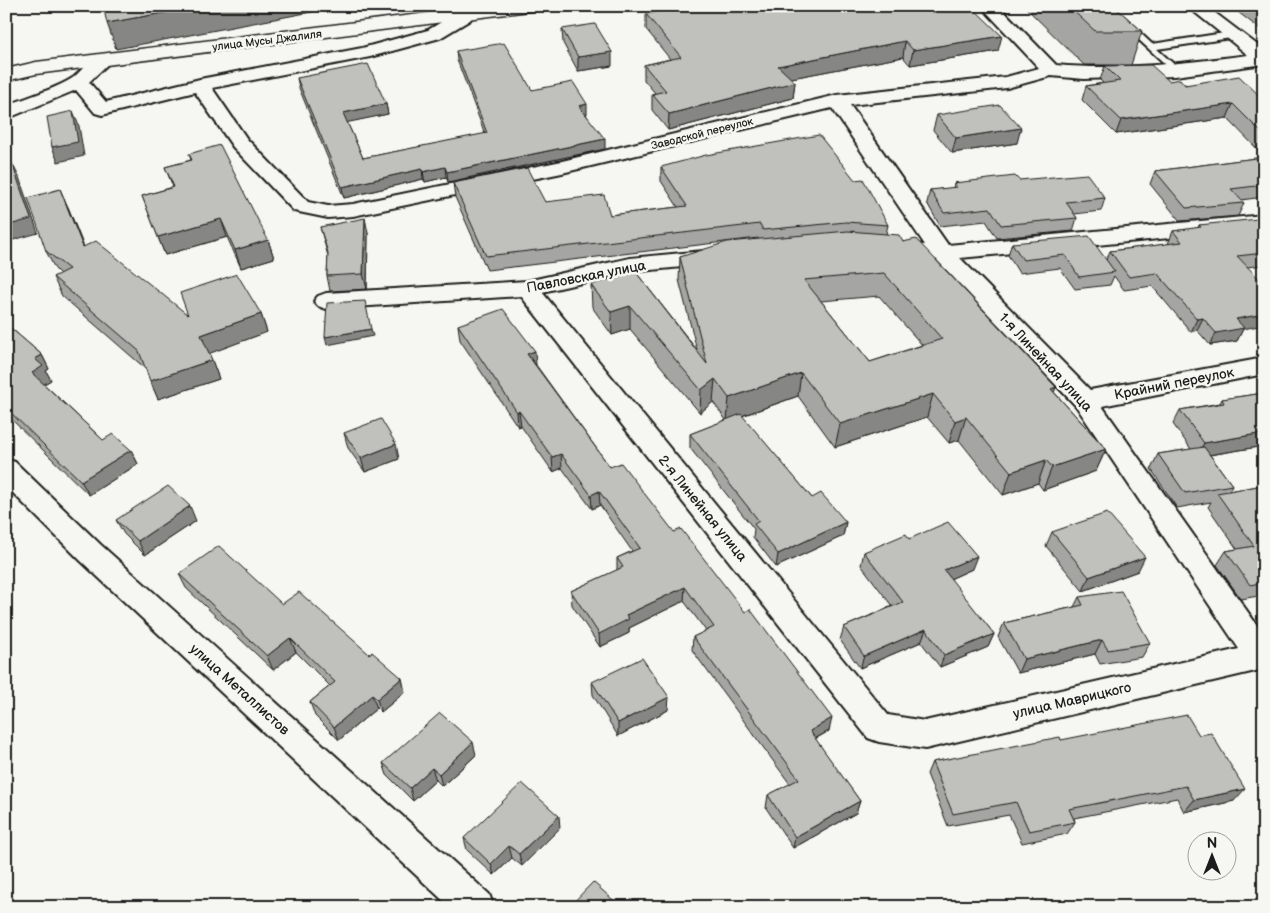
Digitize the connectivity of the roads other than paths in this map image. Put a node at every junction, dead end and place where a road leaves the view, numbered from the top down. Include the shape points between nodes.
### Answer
1 (529, 6) edge
2 (989, 6) edge
3 (1106, 6) edge
4 (1196, 6) edge
5 (464, 16) junction
6 (1231, 35) junction
7 (1150, 46) junction
8 (1264, 59) edge
9 (102, 60) junction
10 (1052, 70) junction
11 (1175, 70) junction
12 (6, 75) edge
13 (80, 82) junction
14 (200, 85) junction
15 (837, 101) junction
16 (6, 114) edge
17 (1264, 222) edge
18 (874, 247) edge
19 (942, 253) junction
20 (737, 255) edge
21 (527, 288) junction
22 (326, 301) edge
23 (1264, 366) edge
24 (1085, 400) junction
25 (6, 468) edge
26 (1262, 656) edge
27 (880, 728) joint
28 (476, 907) edge

1 - 5 street, улица Мусы Джалиля
2 - 10 street
3 - 7 lane
4 - 6 street
5 - 9 street, улица Мусы Джалиля
5 - 14 street via 434,34 364,53
6 - 7 lane
6 - 8 street
7 - 11 lane
8 - 11 street, Заводской переулок
9 - 12 street, улица Мусы Джалиля
9 - 13 street
10 - 11 street, Заводской переулок via 1084,73
10 - 15 street, Заводской переулок via 1007,82
13 - 14 street via 102,109
13 - 16 street
14 - 15 street, Заводской переулок via 240,143 301,207 328,212 353,210 562,166
15 - 19 street, 1-я Линейная улица
17 - 19 street
18 - 19 street
19 - 24 street, 1-я Линейная улица
20 - 21 street, Павловская улица via 630,265
21 - 22 street, Павловская улица
21 - 27 street, 2-я Линейная улица
23 - 24 street, Крайний переулок
24 - 26 street, 1-я Линейная улица
25 - 28 street, улица Металлистов via 91,553
26 - 27 street, улица Маврицкого via 925,735

